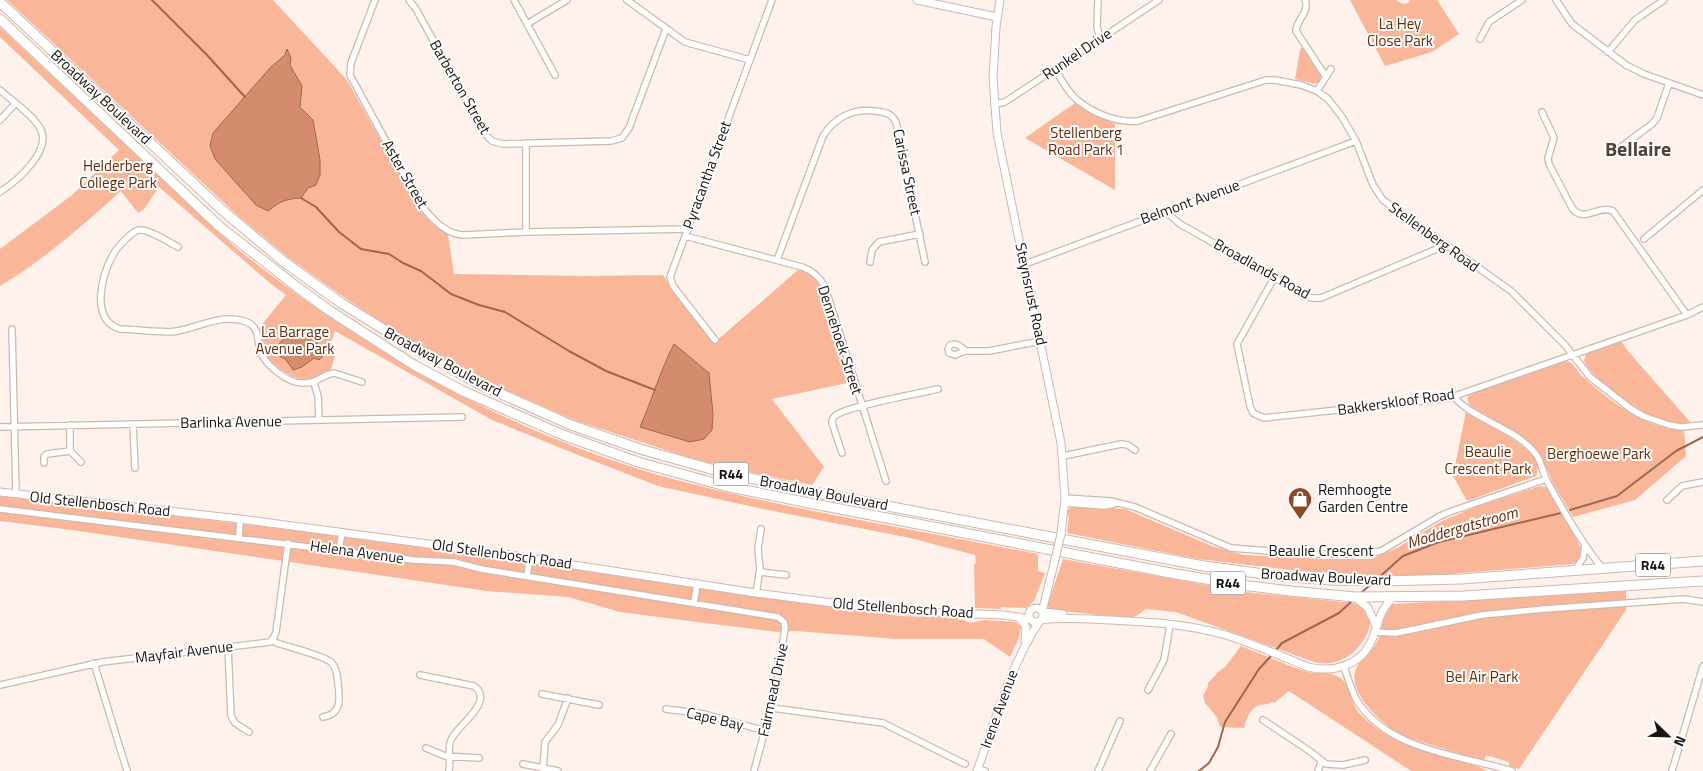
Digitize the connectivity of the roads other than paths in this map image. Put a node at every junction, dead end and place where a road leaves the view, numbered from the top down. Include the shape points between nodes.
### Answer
1 (375, 0) edge
2 (409, 0) edge
3 (514, 0) edge
4 (567, 0) edge
5 (627, 0) edge
6 (772, 0) edge
7 (917, 0) edge
8 (1000, 0) edge
9 (1098, 0) edge
10 (1159, 0) edge
11 (1305, 0) edge
12 (1522, 0) edge
13 (1556, 0) edge
14 (1664, 0) edge
15 (0, 2) edge
16 (998, 17) junction
17 (0, 19) edge
18 (527, 24) junction
19 (666, 29) junction
20 (1100, 39) junction
21 (1480, 39) dead end
22 (1608, 52) junction
23 (750, 60) junction
24 (1055, 69) junction
25 (1331, 69) dead end
26 (555, 75) dead end
27 (1326, 77) junction
28 (1669, 83) junction
29 (0, 90) edge
30 (1316, 91) junction
31 (1703, 95) edge
32 (15, 104) junction
33 (994, 104) junction
34 (1542, 112) dead end
35 (0, 120) edge
36 (1356, 141) junction
37 (526, 143) junction
38 (1621, 147) dead end
39 (1703, 190) edge
40 (0, 192) edge
41 (1165, 211) junction
42 (526, 232) junction
43 (686, 232) junction
44 (920, 234) junction
45 (1644, 239) dead end
46 (1446, 245) junction
47 (178, 247) dead end
48 (777, 260) junction
49 (870, 262) dead end
50 (926, 262) dead end
51 (1025, 264) junction
52 (1274, 278) junction
53 (1703, 307) edge
54 (1687, 315) junction
55 (12, 329) dead end
56 (715, 340) dead end
57 (1041, 341) junction
58 (965, 351) dead end
59 (1573, 355) junction
60 (362, 382) dead end
61 (314, 383) junction
62 (938, 389) dead end
63 (1453, 396) junction
64 (862, 406) junction
65 (462, 417) dead end
66 (319, 420) junction
67 (134, 424) junction
68 (70, 425) junction
69 (1703, 425) edge
70 (14, 426) junction
71 (0, 427) edge
72 (1135, 450) dead end
73 (70, 451) junction
74 (842, 453) dead end
75 (1063, 456) junction
76 (81, 462) dead end
77 (44, 463) dead end
78 (135, 468) dead end
79 (1546, 479) junction
80 (886, 481) dead end
81 (1703, 482) edge
82 (0, 492) edge
83 (16, 494) junction
84 (1667, 500) dead end
85 (1065, 503) junction
86 (0, 509) edge
87 (240, 519) junction
88 (761, 529) dead end
89 (342, 532) junction
90 (238, 538) junction
91 (288, 543) junction
92 (1585, 546) junction
93 (339, 550) junction
94 (530, 558) junction
95 (1703, 561) edge
96 (1604, 569) junction
97 (1574, 570) junction
98 (759, 572) junction
99 (786, 575) dead end
100 (527, 576) junction
101 (1703, 581) edge
102 (697, 584) junction
103 (1047, 587) junction
104 (756, 593) junction
105 (1355, 597) junction
106 (1394, 597) junction
107 (1703, 602) edge
108 (694, 604) junction
109 (1032, 609) junction
110 (1004, 614) junction
111 (771, 615) joint
112 (1019, 617) junction
113 (1041, 617) junction
114 (1030, 619) junction
115 (1074, 619) junction
116 (1090, 619) junction
117 (1170, 625) junction
118 (1375, 629) junction
119 (1032, 632) junction
120 (272, 640) junction
121 (1024, 645) junction
122 (228, 647) junction
123 (94, 663) junction
124 (1703, 666) edge
125 (1344, 667) junction
126 (420, 675) dead end
127 (0, 685) edge
128 (1148, 690) dead end
129 (542, 694) dead end
130 (568, 698) junction
131 (599, 705) dead end
132 (772, 708) junction
133 (666, 709) dead end
134 (323, 717) dead end
135 (1263, 720) dead end
136 (1120, 721) dead end
137 (765, 731) junction
138 (249, 732) dead end
139 (1171, 734) dead end
140 (426, 748) dead end
141 (450, 756) junction
142 (479, 758) dead end
143 (1366, 760) dead end
144 (1321, 762) junction
145 (1480, 763) junction
146 (523, 764) dead end
147 (965, 764) dead end
148 (543, 770) edge
149 (980, 770) edge
150 (1500, 770) edge
151 (127, 771) edge
152 (449, 771) edge
153 (558, 771) edge
154 (754, 771) edge
155 (1098, 771) edge
156 (1150, 771) edge
157 (1318, 771) edge
158 (1492, 771) edge
159 (1512, 771) edge
160 (1672, 771) edge

1 - 42 street, Aster Street via 351,63 350,76 419,202 454,234
2 - 37 street, Barberton Street via 487,138 503,144
3 - 18 street
4 - 18 street
5 - 19 street
6 - 23 street, Pyracantha Street
7 - 16 street
8 - 16 street, Steynsrust Road
9 - 20 street
10 - 20 street, Runkel Drive
11 - 27 street via 1306,8 1296,31
12 - 21 street via 1489,22
13 - 22 street via 1572,24
14 - 22 street via 1635,20
15 - 97 main road, Broadway Boulevard / R44 via 222,210 283,261 408,346 479,384 597,434 718,472 1223,569 1330,580 1382,581 1461,579
16 - 33 street, Steynsrust Road
17 - 105 main road, Broadway Boulevard / R44 via 219,226 297,287 414,365 463,391 562,435 659,469 809,504 1219,582
18 - 26 street
19 - 23 street via 690,44
19 - 37 street, Barberton Street via 629,128 622,138
20 - 24 street, Runkel Drive
22 - 28 street via 1633,69
23 - 43 street, Pyracantha Street
24 - 30 street, Stellenberg Road via 1082,103 1113,119 1129,122 1266,80 1289,82
24 - 33 street, Runkel Drive via 1005,102
25 - 27 street
27 - 30 street
28 - 31 street
28 - 38 street via 1657,118
29 - 32 street
30 - 36 street, Stellenberg Road via 1334,107
32 - 35 street
32 - 40 street via 39,127 44,141 20,177
33 - 51 street, Steynsrust Road via 997,133
34 - 54 street via 1554,138 1549,164 1572,208 1582,215 1606,209 1614,211
36 - 41 street, Belmont Avenue
36 - 46 street, Stellenberg Road via 1373,185 1383,200
37 - 42 street
39 - 45 street
41 - 51 street, Belmont Avenue
41 - 52 street, Broadlands Road via 1180,224
42 - 43 street, Aster Street
43 - 48 street, Dennehoek Street
43 - 56 street, Pyracantha Street via 670,280
44 - 48 street, Carissa Street via 896,122 884,112 855,111 833,123 823,136
44 - 49 street via 878,242 872,250
44 - 50 street, Carissa Street
46 - 52 street, Broadlands Road via 1321,298 1305,296
46 - 59 street, Stellenberg Road via 1511,291
47 - 61 street via 142,230 133,233 117,248 101,289 102,313 112,325 175,332 214,320 244,321 254,328 259,337 263,357 282,376 296,382
48 - 64 street, Dennehoek Street via 808,269 823,283
51 - 57 street, Steynsrust Road
52 - 63 street, Bakkerskloof Road via 1237,344 1250,406 1258,417
53 - 54 street, Bakkerskloof Road
54 - 59 street, Bakkerskloof Road
55 - 70 street
57 - 58 street via 989,351
57 - 75 street, Steynsrust Road
59 - 63 street, Bakkerskloof Road
59 - 69 street, Stellenberg Road via 1590,377 1643,416 1680,427
60 - 61 street via 334,373
61 - 66 street
62 - 64 street
63 - 79 street via 1529,447 1540,460
64 - 74 street via 837,414 833,419
64 - 80 street, Dennehoek Street
65 - 66 street, Barlinka Avenue
66 - 67 street, Barlinka Avenue
67 - 68 street, Barlinka Avenue
67 - 78 street
68 - 70 street, Barlinka Avenue
68 - 73 street
70 - 71 street, Barlinka Avenue
70 - 83 street
72 - 75 street via 1121,444
73 - 76 street
73 - 77 street via 47,454
75 - 85 street, Steynsrust Road
79 - 85 street, Beaulie Crescent via 1440,516 1373,554 1306,554 1231,548 1135,507 1110,501
79 - 92 street
81 - 84 street via 1682,486
82 - 83 street, Old Stellenbosch Road
83 - 87 street, Old Stellenbosch Road
85 - 103 street, Steynsrust Road, bridge via 1061,534
86 - 90 street, Helena Avenue
87 - 89 street, Old Stellenbosch Road
87 - 90 street
88 - 98 street
89 - 93 street
89 - 94 street, Old Stellenbosch Road
90 - 91 street, Helena Avenue
91 - 93 street, Helena Avenue
91 - 120 street via 276,632
92 - 96 street
92 - 97 street via 1583,558
93 - 100 street, Helena Avenue via 454,562
94 - 100 street
94 - 102 street, Old Stellenbosch Road
95 - 96 main road, Broadway Boulevard / R44
96 - 97 main road, Broadway Boulevard / R44
98 - 99 street
98 - 104 street
100 - 108 street, Helena Avenue
101 - 106 main road, Broadway Boulevard / R44 via 1464,596
102 - 104 street, Old Stellenbosch Road
102 - 108 street
103 - 109 street, Steynsrust Road
103 - 113 street, Steynsrust Road
104 - 110 street, Old Stellenbosch Road via 885,609
105 - 106 main road, Broadway Boulevard / R44
105 - 118 street via 1368,608
106 - 118 street via 1383,610
107 - 118 street via 1684,600 1544,608 1482,615 1396,633
108 - 111 street, Helena Avenue
109 - 110 street, Old Stellenbosch Road
109 - 113 street via 1040,609
109 - 114 street, Irene Avenue
110 - 112 street, Old Stellenbosch Road
111 - 132 street, Fairmead Drive via 781,619 785,627
112 - 114 street, Old Stellenbosch Road
112 - 121 street via 1026,627
113 - 114 street, Old Stellenbosch Road via 1034,622
113 - 115 street
113 - 116 street
113 - 119 street, Irene Avenue
114 - 121 street, Irene Avenue
115 - 116 street
115 - 119 street via 1048,623
116 - 117 street
117 - 125 street via 1226,635 1317,669
117 - 128 street via 1164,660
118 - 125 street via 1367,649
119 - 121 street, Irene Avenue
120 - 122 street, Mayfair Avenue
120 - 134 street via 326,659 335,667 339,705 334,713
121 - 149 street, Irene Avenue via 998,706
122 - 123 street, Mayfair Avenue
122 - 138 street via 232,716 235,723
123 - 127 street, Mayfair Avenue
123 - 151 street
124 - 160 street
125 - 145 street via 1357,701 1375,722 1390,733 1413,744
126 - 141 street via 474,686 480,692 476,711 453,736
129 - 130 street
130 - 131 street
130 - 148 street via 558,725 545,742
132 - 137 street, Fairmead Drive
132 - 147 street via 883,723
133 - 137 street, Cape Bay via 704,714
135 - 144 street
136 - 155 street
137 - 154 street, Fairmead Drive
139 - 156 street
140 - 141 street
141 - 142 street
141 - 152 street
143 - 144 street via 1335,765
144 - 157 street
145 - 150 street
145 - 158 street
146 - 148 street
148 - 153 street
150 - 159 street

